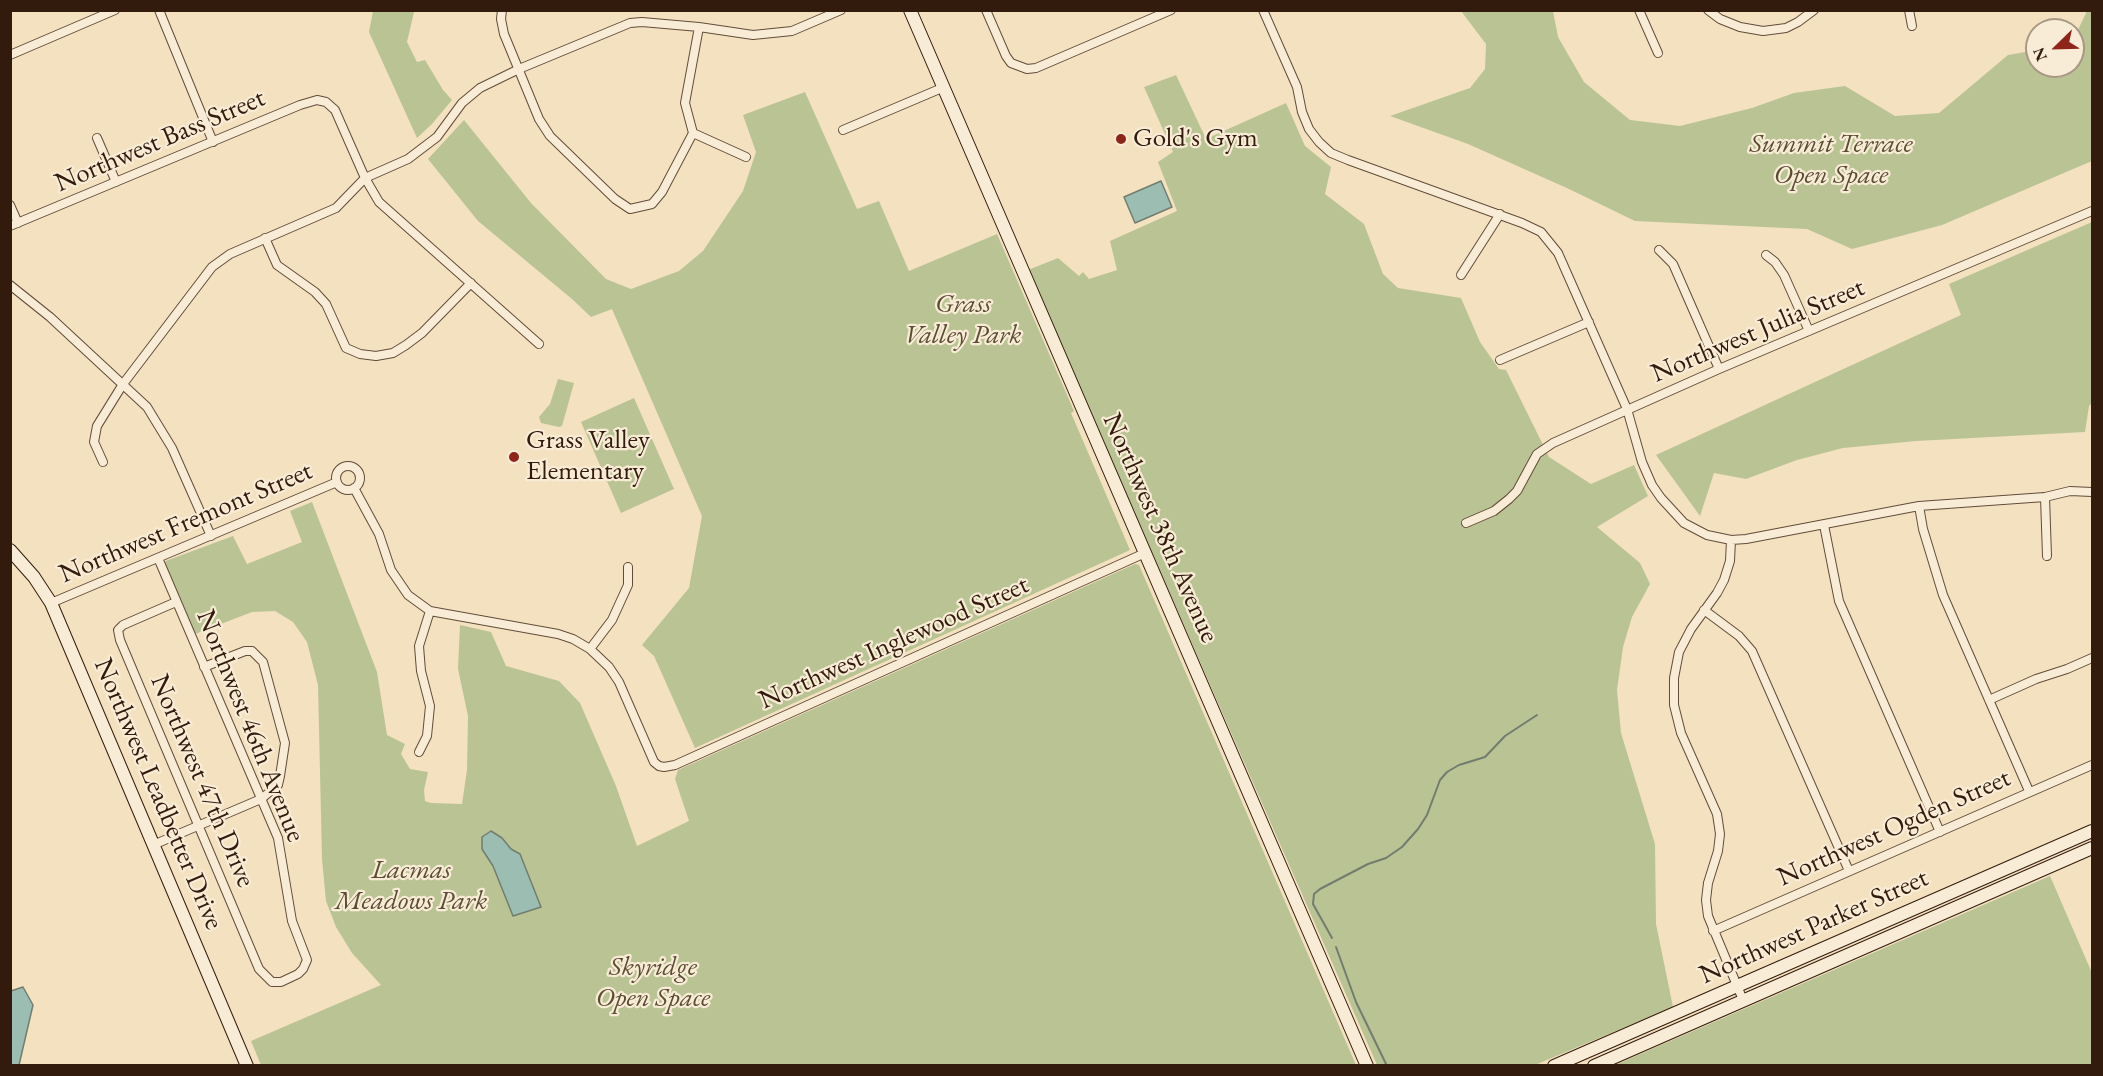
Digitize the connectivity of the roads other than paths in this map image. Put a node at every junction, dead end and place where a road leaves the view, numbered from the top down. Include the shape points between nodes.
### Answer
1 (115, 10) edge
2 (159, 10) edge
3 (502, 10) edge
4 (841, 10) edge
5 (910, 10) edge
6 (986, 10) edge
7 (1171, 10) edge
8 (1263, 10) edge
9 (1708, 10) edge
10 (1814, 10) edge
11 (1909, 10) edge
12 (1640, 11) edge
13 (1912, 26) dead end
14 (699, 27) junction
15 (1658, 53) dead end
16 (10, 55) edge
17 (519, 69) junction
18 (942, 88) junction
19 (843, 130) dead end
20 (693, 133) junction
21 (97, 138) dead end
22 (213, 142) junction
23 (746, 157) dead end
24 (365, 178) junction
25 (116, 182) junction
26 (10, 205) edge
27 (2092, 211) edge
28 (1500, 214) junction
29 (14, 224) edge
30 (265, 238) junction
31 (1659, 250) dead end
32 (1766, 255) dead end
33 (1461, 275) dead end
34 (471, 283) junction
35 (10, 285) edge
36 (1589, 322) junction
37 (1809, 331) junction
38 (539, 344) dead end
39 (1500, 360) dead end
40 (1719, 369) junction
41 (123, 384) junction
42 (1627, 409) junction
43 (103, 462) dead end
44 (337, 483) junction
45 (354, 488) junction
46 (2092, 492) edge
47 (2045, 496) junction
48 (1919, 506) junction
49 (1466, 523) dead end
50 (1824, 525) junction
51 (211, 536) junction
52 (1731, 540) junction
53 (10, 550) edge
54 (1145, 553) junction
55 (2047, 556) dead end
56 (158, 558) junction
57 (628, 567) dead end
58 (176, 602) junction
59 (51, 603) junction
60 (1704, 610) junction
61 (430, 611) junction
62 (590, 649) junction
63 (2092, 658) edge
64 (204, 667) junction
65 (1989, 700) junction
66 (419, 752) dead end
67 (2092, 765) edge
68 (2029, 791) junction
69 (261, 799) junction
70 (199, 826) junction
71 (2092, 831) edge
72 (1940, 832) junction
73 (153, 845) junction
74 (2092, 848) edge
75 (1850, 871) junction
76 (1713, 931) junction
77 (293, 977) joint
78 (1737, 986) junction
79 (1743, 1000) junction
80 (247, 1065) edge
81 (1367, 1065) edge
82 (1554, 1065) edge
83 (1594, 1065) edge

1 - 16 street
2 - 22 street
3 - 17 street via 504,34
4 - 14 street via 792,31 753,35
5 - 18 street, Northwest 38th Avenue
6 - 7 street via 1011,63 1036,68
8 - 28 street via 1297,87 1309,129 1331,153
9 - 10 street via 1740,27 1763,31 1786,28
11 - 13 street
12 - 15 street
14 - 17 street via 630,23
14 - 20 street via 685,103
17 - 20 street via 550,136 630,209 652,204 662,192
17 - 24 street via 471,95 437,137 419,152
18 - 19 street
18 - 54 street, Northwest 38th Avenue
20 - 23 street
21 - 25 street
22 - 24 street, Northwest Bass Street via 300,105 317,100 326,102 335,110
22 - 25 street, Northwest Bass Street
24 - 30 street via 336,208
24 - 34 street via 379,202
25 - 29 street, Northwest Bass Street
26 - 29 street
27 - 37 street, Northwest Julia Street
28 - 33 street
28 - 36 street via 1541,232 1558,253
30 - 34 street via 277,265 315,292 326,304 346,348 360,354 393,353 406,345
30 - 41 street via 212,267
31 - 40 street via 1673,264
32 - 37 street via 1784,275
34 - 38 street
35 - 41 street
36 - 39 street
36 - 42 street
37 - 40 street, Northwest Julia Street
40 - 42 street, Northwest Julia Street
41 - 43 street via 97,426 94,442
41 - 51 street via 159,425
42 - 49 street, Northwest Julia Street via 1552,443 1537,454 1509,499 1494,511
42 - 52 street via 1642,462 1661,498 1684,523 1707,535
44 - 45 street via 346,490
44 - 45 street via 339,470 348,465 359,471 360,482
44 - 51 street, Northwest Fremont Street
45 - 61 street via 379,534 398,583
46 - 47 street
47 - 48 street
47 - 55 street
48 - 50 street
48 - 65 street via 1934,572
50 - 52 street
50 - 72 street via 1839,602
51 - 56 street, Northwest Fremont Street
52 - 60 street via 1724,580
53 - 59 street, Northwest Leadbetter Drive
54 - 62 street, Northwest Inglewood Street via 675,765 659,766 654,762 619,682
54 - 81 street, Northwest 38th Avenue
56 - 58 street, Northwest 46th Avenue
56 - 59 street, Northwest Fremont Street
57 - 62 street via 628,585 612,621
58 - 64 street, Northwest 46th Avenue
58 - 70 street, Northwest 47th Drive via 118,630
59 - 73 street, Northwest Leadbetter Drive
60 - 75 street via 1752,651
60 - 76 street via 1679,652 1674,705 1717,814 1718,851 1706,900
61 - 62 street via 558,634
61 - 66 street via 419,646 430,706 427,736
63 - 65 street
64 - 69 street, Northwest 46th Avenue
64 - 69 street via 245,651 252,651 263,662 285,743 278,785
65 - 68 street
67 - 68 street, Northwest Ogden Street
68 - 72 street, Northwest Ogden Street
69 - 70 street
69 - 77 street, Northwest 46th Avenue via 280,848 292,921 307,960
70 - 73 street
70 - 77 street, Northwest 47th Drive via 259,969 272,982
71 - 78 street, Northwest Parker Street
72 - 75 street, Northwest Ogden Street
73 - 80 street, Northwest Leadbetter Drive
74 - 79 street, Northwest Parker Street
75 - 76 street, Northwest Ogden Street
76 - 78 street
78 - 79 street
78 - 82 street, Northwest Parker Street
79 - 83 street, Northwest Parker Street

